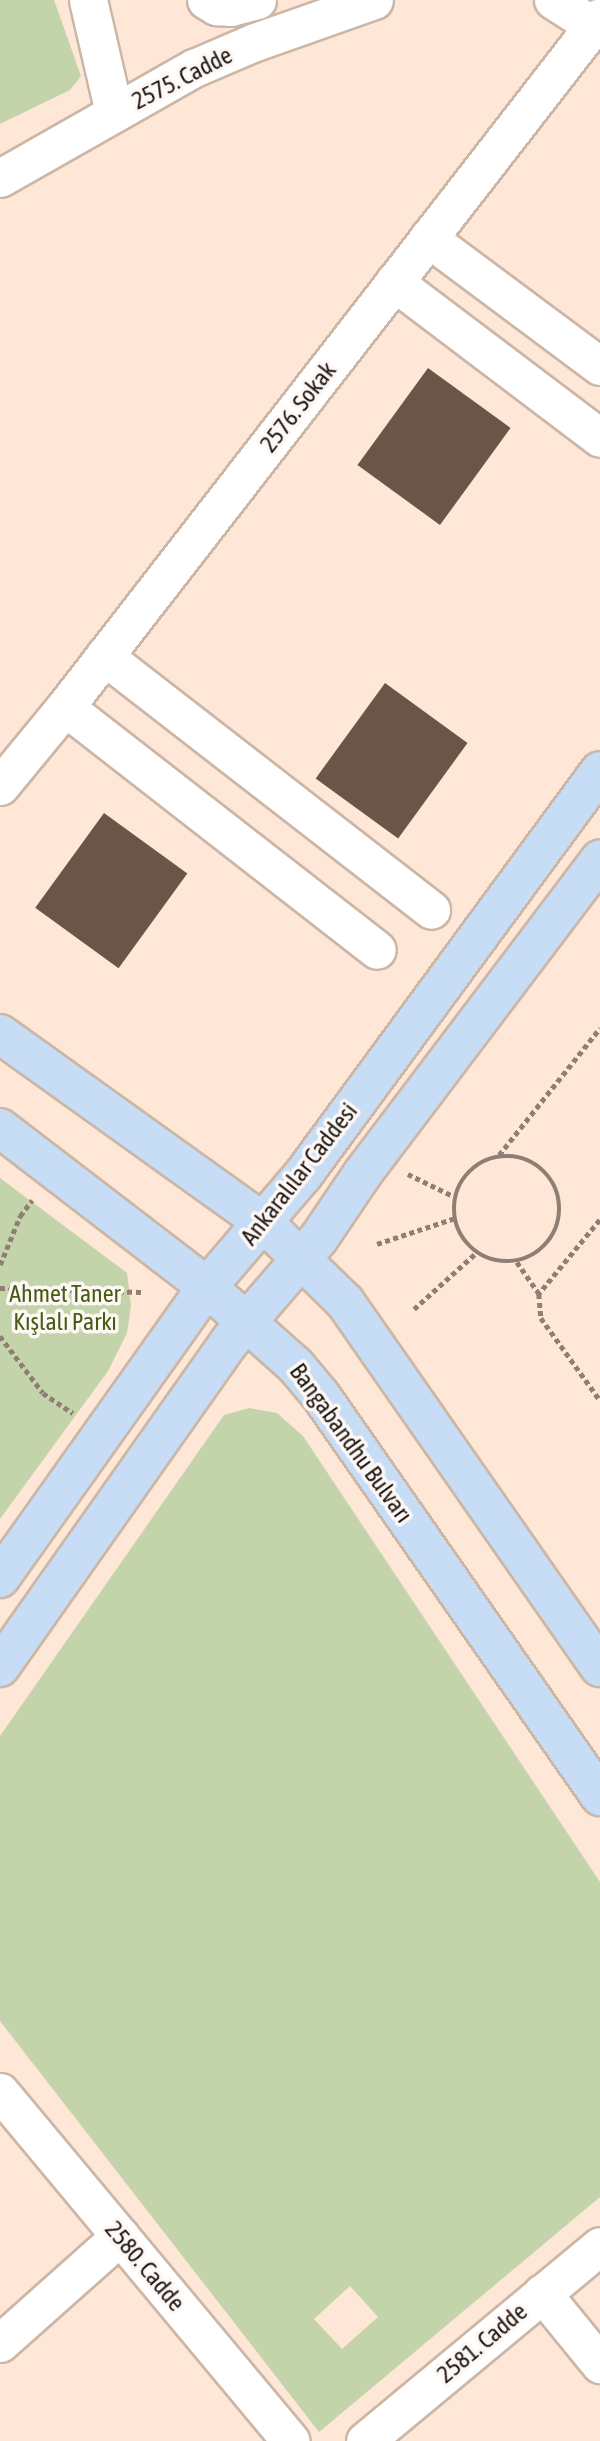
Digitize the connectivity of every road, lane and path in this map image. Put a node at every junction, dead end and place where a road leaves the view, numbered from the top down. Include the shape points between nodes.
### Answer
1 (88, 0) edge
2 (107, 0) edge
3 (206, 0) edge
4 (257, 0) edge
5 (374, 0) edge
6 (553, 0) edge
7 (598, 24) edge
8 (114, 113) junction
9 (0, 178) edge
10 (428, 238) junction
11 (394, 282) junction
12 (600, 366) edge
13 (600, 438) edge
14 (104, 656) junction
15 (65, 707) junction
16 (600, 771) edge
17 (0, 786) edge
18 (600, 860) edge
19 (431, 909) dead end
20 (377, 950) dead end
21 (600, 1028) edge
22 (0, 1034) edge
23 (0, 1128) edge
24 (498, 1156) junction
25 (407, 1173) dead end
26 (38, 1193) dead end
27 (455, 1197) junction
28 (454, 1218) junction
29 (600, 1220) edge
30 (264, 1223) junction
31 (377, 1244) dead end
32 (476, 1253) junction
33 (302, 1259) junction
34 (517, 1262) junction
35 (0, 1265) edge
36 (207, 1287) junction
37 (0, 1288) edge
38 (141, 1292) dead end
39 (539, 1294) junction
40 (414, 1308) dead end
41 (247, 1319) junction
42 (0, 1336) edge
43 (600, 1400) edge
44 (81, 1418) dead end
45 (0, 1578) edge
46 (595, 1655) edge
47 (0, 1667) edge
48 (600, 1797) edge
49 (0, 2092) edge
50 (120, 2236) junction
51 (600, 2246) edge
52 (541, 2292) junction
53 (0, 2343) edge
54 (600, 2364) edge
55 (291, 2441) edge
56 (365, 2441) edge

1 - 8 street
2 - 8 street
3 - 4 street via 231,7
5 - 8 street, 2575. Cadde via 226,53
6 - 7 street
7 - 10 street, 2576. Sokak
8 - 9 street, 2575. Cadde
10 - 11 street, 2576. Sokak
10 - 12 street
11 - 13 street
11 - 14 street, 2576. Sokak
14 - 15 street, 2576. Sokak
14 - 19 street
15 - 17 street, 2576. Sokak
15 - 20 street
16 - 30 main road, Ankaralılar Caddesi
18 - 33 main road, Ankaralılar Caddesi
21 - 24 path
22 - 30 main road
23 - 36 main road, Bangabandhu Bulvarı
24 - 27 path via 470,1170
24 - 34 path via 523,1158 545,1170 561,1199 561,1216 551,1240 533,1256
25 - 27 path
26 - 35 path via 20,1216
27 - 28 path
28 - 31 path
28 - 32 path
29 - 39 path
30 - 33 main road
30 - 36 main road, Ankaralılar Caddesi
32 - 34 path via 496,1261
32 - 40 path
33 - 41 main road, Ankaralılar Caddesi
33 - 46 main road via 345,1301
34 - 39 path
36 - 41 main road, Bangabandhu Bulvarı
36 - 45 main road, Ankaralılar Caddesi
37 - 38 path
39 - 43 path via 541,1318
41 - 47 main road, Ankaralılar Caddesi
41 - 48 main road, Bangabandhu Bulvarı via 321,1396
42 - 44 path via 43,1392
49 - 50 street, 2580. Cadde
50 - 53 street
50 - 55 street, 2580. Cadde
51 - 52 street, 2581. Cadde
52 - 54 street
52 - 56 street, 2581. Cadde

